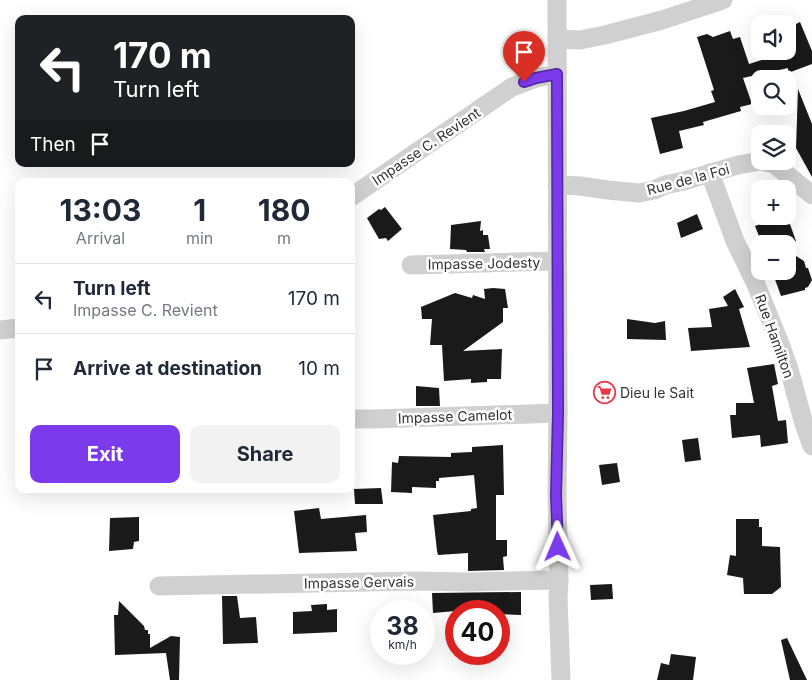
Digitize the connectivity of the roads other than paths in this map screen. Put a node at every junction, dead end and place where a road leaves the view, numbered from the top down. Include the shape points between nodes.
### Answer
1 (557, 0) edge
2 (723, 0) edge
3 (557, 39) junction
4 (557, 74) junction
5 (751, 163) edge
6 (781, 170) edge
7 (710, 174) junction
8 (557, 185) junction
9 (355, 194) edge
10 (812, 195) edge
11 (557, 262) junction
12 (411, 265) dead end
13 (15, 328) edge
14 (0, 330) edge
15 (558, 413) junction
16 (355, 419) edge
17 (812, 446) edge
18 (559, 580) junction
19 (159, 586) dead end
20 (561, 680) edge

1 - 3 street
2 - 3 street via 605,35 580,40
3 - 4 street
4 - 8 street
4 - 9 street, Impasse C. Revient via 512,87
5 - 7 street, Rue de la Foi
6 - 10 street, Rue de la Foi
7 - 8 street, Rue de la Foi via 638,193
7 - 17 street, Rue Hamilton via 735,242 779,341
8 - 11 street
11 - 12 street, Impasse Jodesty
11 - 15 street
13 - 14 street
15 - 16 street, Impasse Camelot
15 - 18 street
18 - 19 street, Impasse Gervais
18 - 20 street

